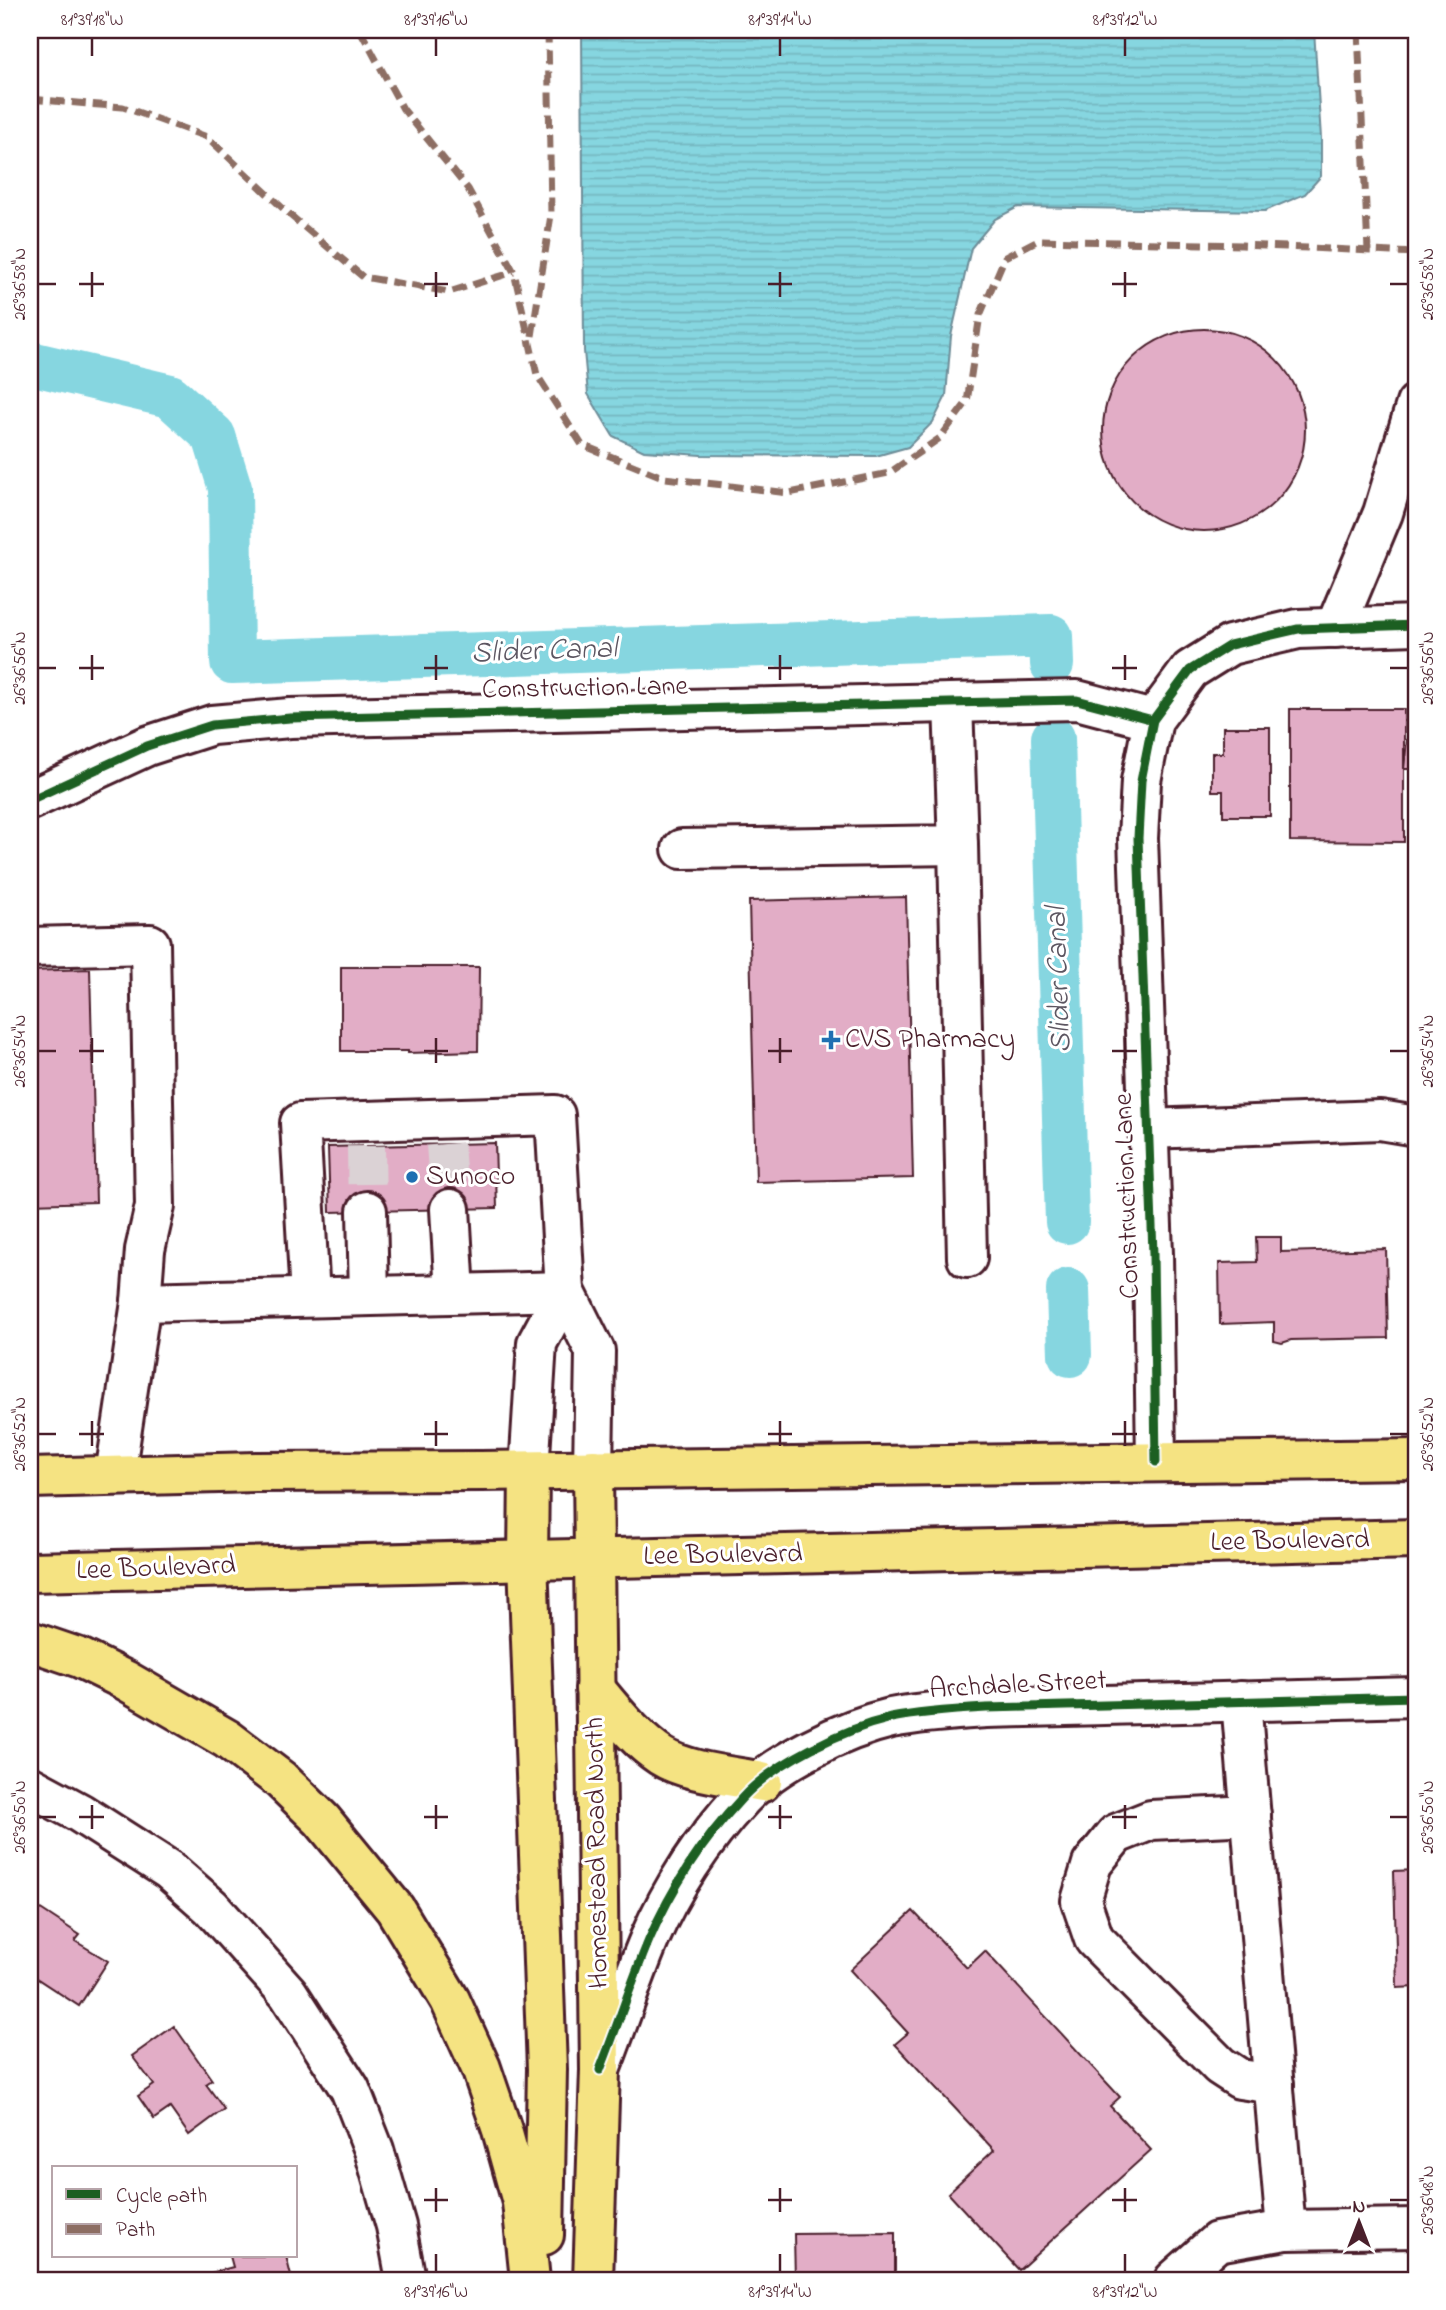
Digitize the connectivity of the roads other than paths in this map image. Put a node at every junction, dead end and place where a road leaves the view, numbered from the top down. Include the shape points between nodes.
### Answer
1 (1416, 404) edge
2 (1416, 625) edge
3 (1335, 628) junction
4 (953, 703) junction
5 (1153, 720) junction
6 (31, 798) edge
7 (958, 845) junction
8 (682, 849) dead end
9 (30, 947) edge
10 (1416, 1126) edge
11 (1149, 1129) junction
12 (450, 1209) tunnel mouth
13 (367, 1211) tunnel mouth
14 (967, 1258) dead end
15 (565, 1291) junction
16 (455, 1293) junction
17 (369, 1296) junction
18 (310, 1297) junction
19 (141, 1302) junction
20 (1416, 1459) edge
21 (1156, 1462) junction
22 (593, 1469) junction
23 (529, 1471) junction
24 (115, 1475) junction
25 (30, 1478) edge
26 (1416, 1539) edge
27 (594, 1559) junction
28 (528, 1560) junction
29 (30, 1572) edge
30 (30, 1641) edge
31 (596, 1689) junction
32 (1416, 1697) edge
33 (1241, 1701) junction
34 (762, 1782) junction
35 (30, 1786) edge
36 (1251, 1815) junction
37 (600, 2070) junction
38 (1273, 2084) junction
39 (1416, 2228) edge
40 (1286, 2231) junction
41 (406, 2280) edge
42 (530, 2280) edge
43 (543, 2280) edge
44 (593, 2280) edge
45 (1174, 2280) edge

1 - 3 street via 1383,513
2 - 3 street, Construction Lane
3 - 5 street, Construction Lane via 1298,629 1230,645 1191,670
4 - 5 street, Construction Lane via 1077,700
4 - 6 street, Construction Lane via 290,718 212,725 147,746
4 - 7 street
5 - 11 street, Construction Lane via 1141,781 1138,838
7 - 8 street
7 - 14 street
9 - 19 street via 150,944 155,1206 145,1250
10 - 11 street via 1380,1120
11 - 21 street, Construction Lane
12 - 16 street
13 - 17 street
15 - 16 street
15 - 18 street via 555,1115 444,1131 365,1133 300,1123
15 - 22 street via 595,1351
15 - 23 street via 537,1343
16 - 17 street
17 - 18 street
18 - 19 street
19 - 24 street
20 - 21 main road
21 - 22 main road
22 - 23 main road
22 - 27 main road, Homestead Road North
23 - 24 main road
23 - 28 main road, Homestead Road North
24 - 25 main road
26 - 27 main road, Lee Boulevard
27 - 28 main road, Lee Boulevard
27 - 31 main road, Homestead Road North
28 - 29 main road, Lee Boulevard
28 - 43 main road, Homestead Road North via 547,2069
30 - 42 main road via 125,1679 227,1739 281,1780 321,1820 395,1909 450,2000 481,2068 522,2202
31 - 34 main road via 662,1757
31 - 37 main road, Homestead Road North
32 - 33 street, Archdale Street
33 - 34 street, Archdale Street via 922,1713 834,1737
33 - 36 street
34 - 37 street, Archdale Street via 744,1796 706,1842 677,1888 650,1939
35 - 41 street via 169,1870 211,1907 288,1993 350,2089 374,2150
36 - 38 street
36 - 38 street via 1152,1819 1116,1834 1092,1864 1081,1901 1094,1940 1220,2066 1240,2080
37 - 44 main road, Homestead Road North
38 - 40 street
39 - 40 street
40 - 45 street via 1216,2242

